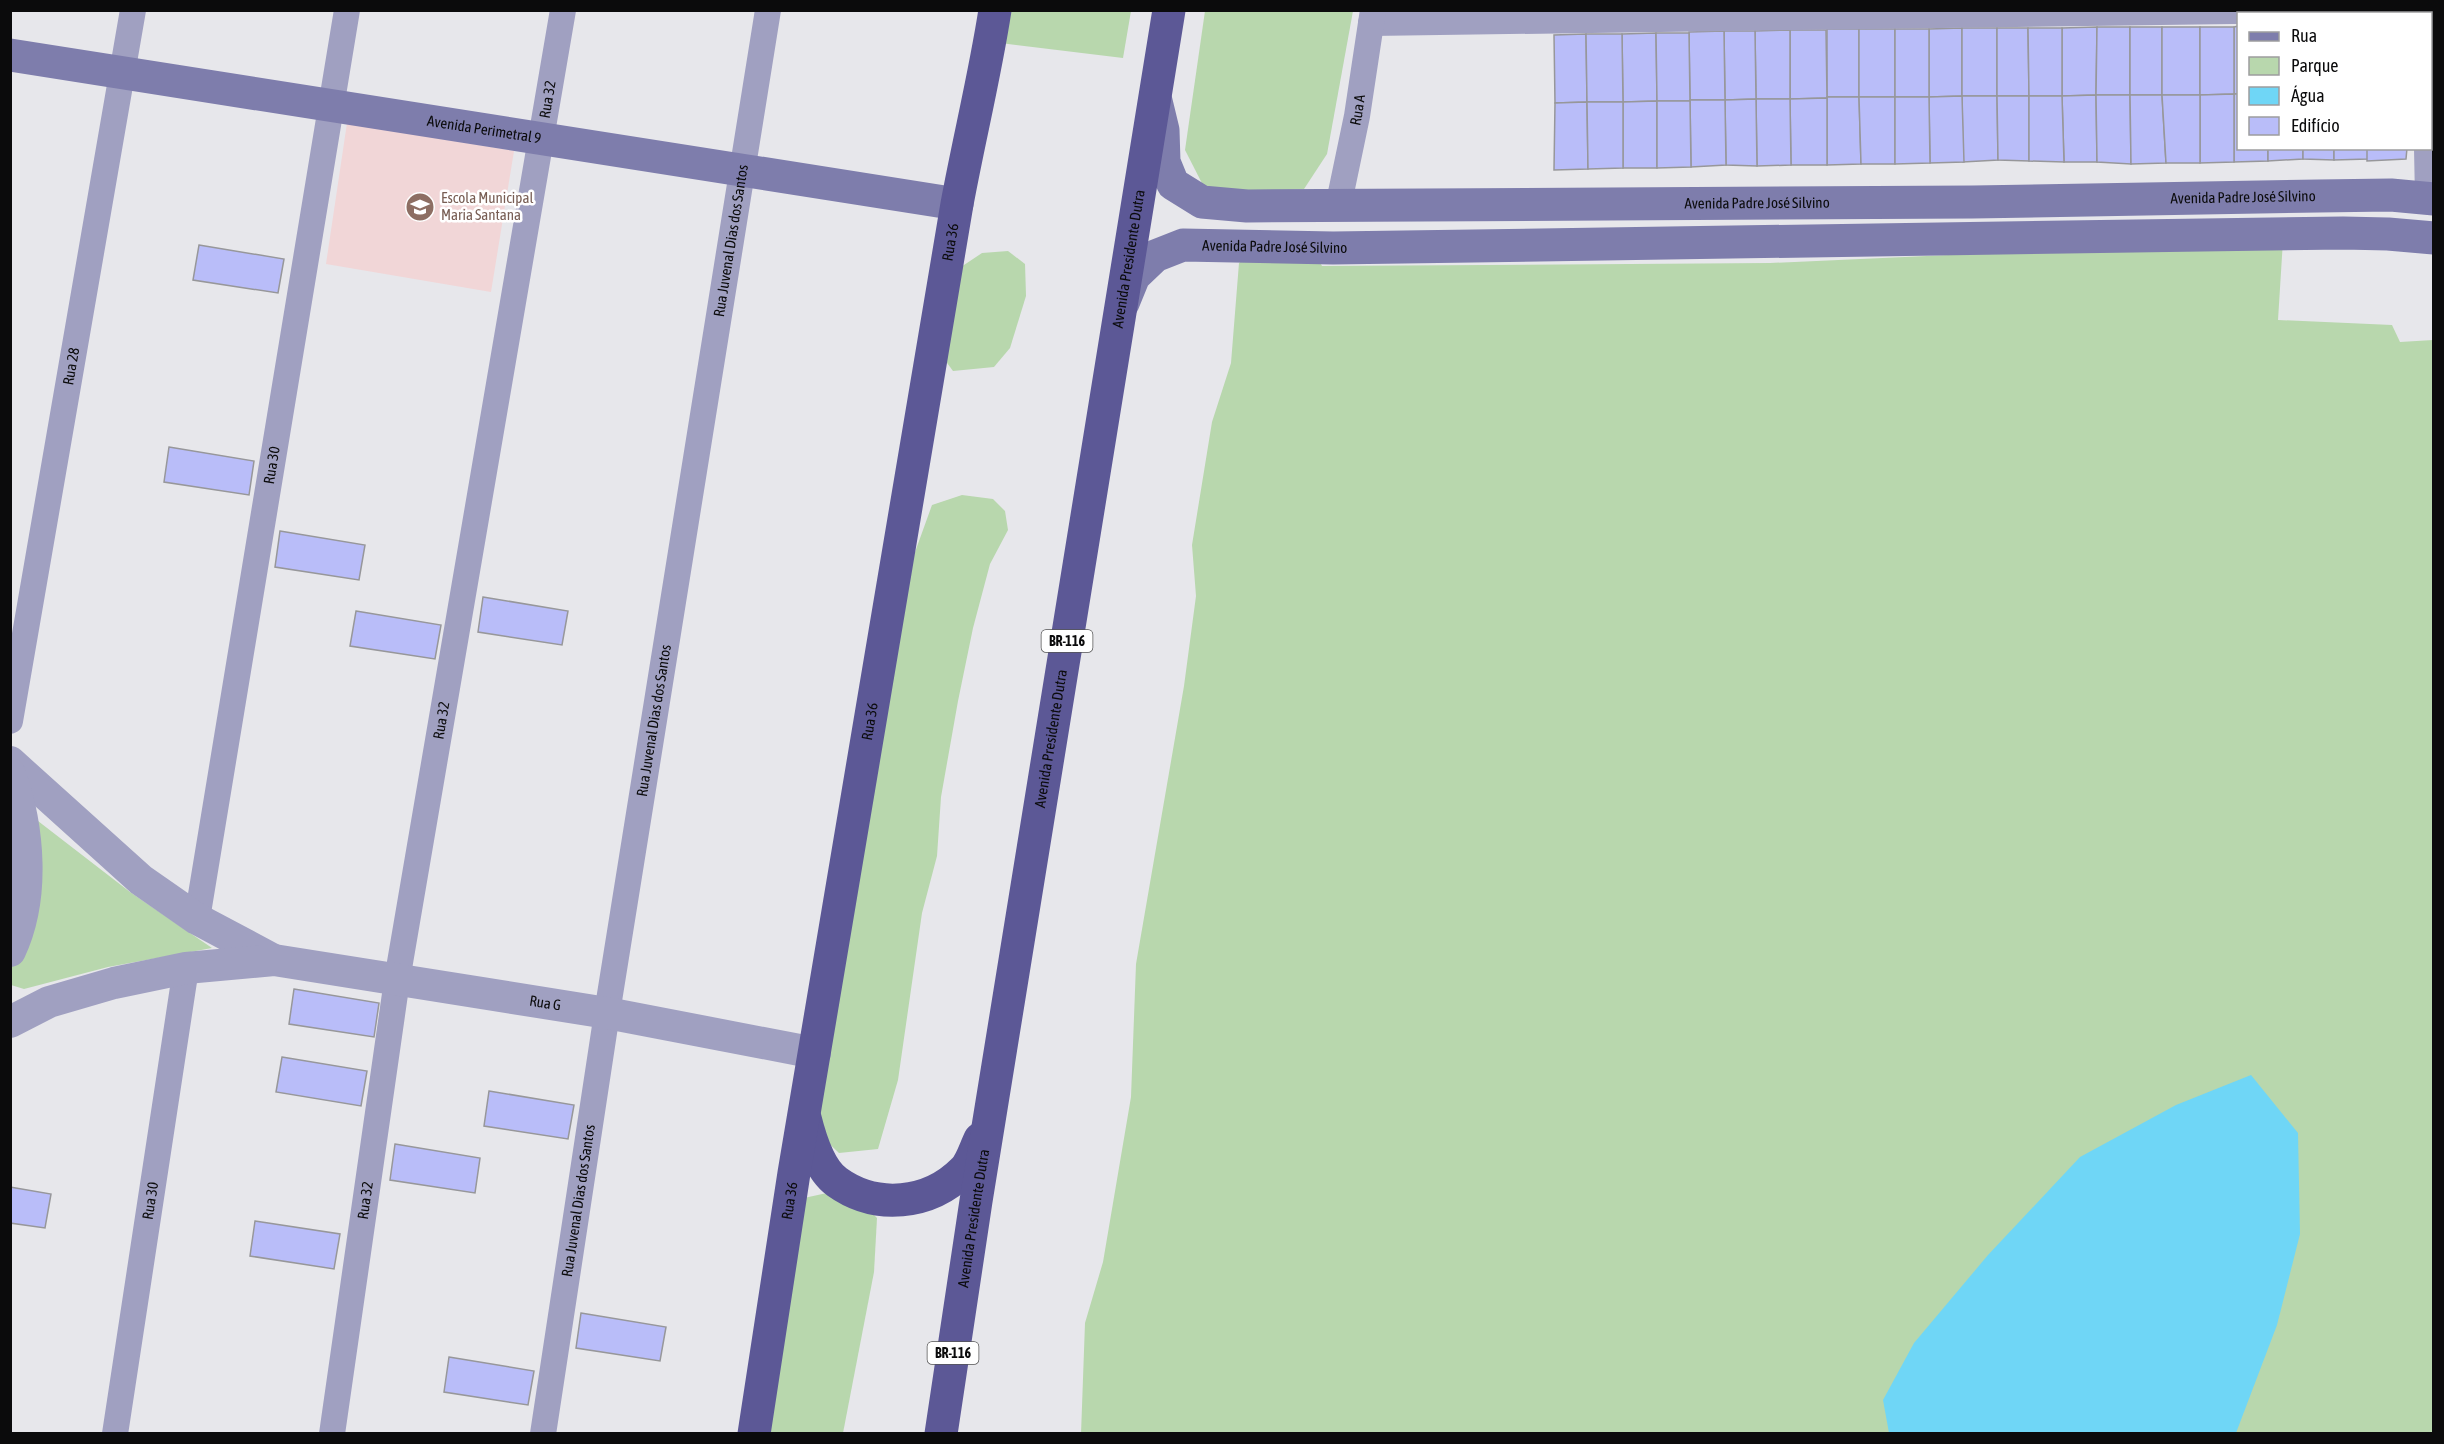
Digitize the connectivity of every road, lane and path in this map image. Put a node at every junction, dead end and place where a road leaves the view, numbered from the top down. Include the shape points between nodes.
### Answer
1 (133, 10) edge
2 (347, 10) edge
3 (563, 10) edge
4 (768, 10) edge
5 (995, 10) edge
6 (1169, 10) edge
7 (2311, 10) edge
8 (1372, 16) edge
9 (10, 55) edge
10 (122, 73) junction
11 (1156, 98) junction
12 (332, 105) junction
13 (542, 139) junction
14 (2427, 150) edge
15 (742, 168) junction
16 (2431, 199) edge
17 (957, 204) junction
18 (1338, 207) junction
19 (2433, 238) edge
20 (1120, 308) junction
21 (10, 721) edge
22 (10, 762) edge
23 (10, 774) edge
24 (197, 919) junction
25 (10, 951) edge
26 (274, 960) junction
27 (186, 968) junction
28 (397, 980) junction
29 (607, 1012) junction
30 (10, 1022) edge
31 (815, 1053) junction
32 (804, 1116) junction
33 (990, 1119) junction
34 (116, 1434) edge
35 (332, 1434) edge
36 (543, 1434) edge
37 (754, 1434) edge
38 (941, 1434) edge

1 - 10 street, Rua 28
2 - 12 street, Rua 30
3 - 13 street, Rua 32
4 - 15 street, Rua Juvenal Dias dos Santos
5 - 17 highway, Rua 36
6 - 11 highway, Avenida Presidente Dutra / BR-116
7 - 8 street
8 - 18 street, Rua A
9 - 10 main road, Avenida Perimetral 9
10 - 12 main road, Avenida Perimetral 9
10 - 21 street, Rua 28
11 - 18 main road, Avenida Padre José Silvino via 1164,162 1173,184 1202,202
11 - 20 highway, Avenida Presidente Dutra / BR-116
12 - 13 main road, Avenida Perimetral 9
12 - 24 street, Rua 30
13 - 15 main road, Avenida Perimetral 9
13 - 28 street, Rua 32
14 - 16 street
15 - 17 main road, Avenida Perimetral 9
15 - 29 street, Rua Juvenal Dias dos Santos
16 - 18 main road, Avenida Padre José Silvino via 2318,195
17 - 31 highway, Rua 36
19 - 20 main road, Avenida Padre José Silvino via 2343,233 1333,248 1183,244 1155,256 1134,276
20 - 33 highway, Avenida Presidente Dutra / BR-116
22 - 24 street via 141,880
23 - 25 street via 20,802 27,850 24,898
24 - 26 street
26 - 27 street
26 - 28 street, Rua G
27 - 30 street via 49,1002
27 - 34 street, Rua 30
28 - 29 street, Rua G
28 - 35 street, Rua 32
29 - 31 street, Rua G
29 - 36 street, Rua Juvenal Dias dos Santos
31 - 32 highway, Rua 36
32 - 33 highway via 813,1149 836,1182 870,1198 903,1201 934,1193 964,1170
32 - 37 highway, Rua 36
33 - 38 highway, Avenida Presidente Dutra / BR-116

